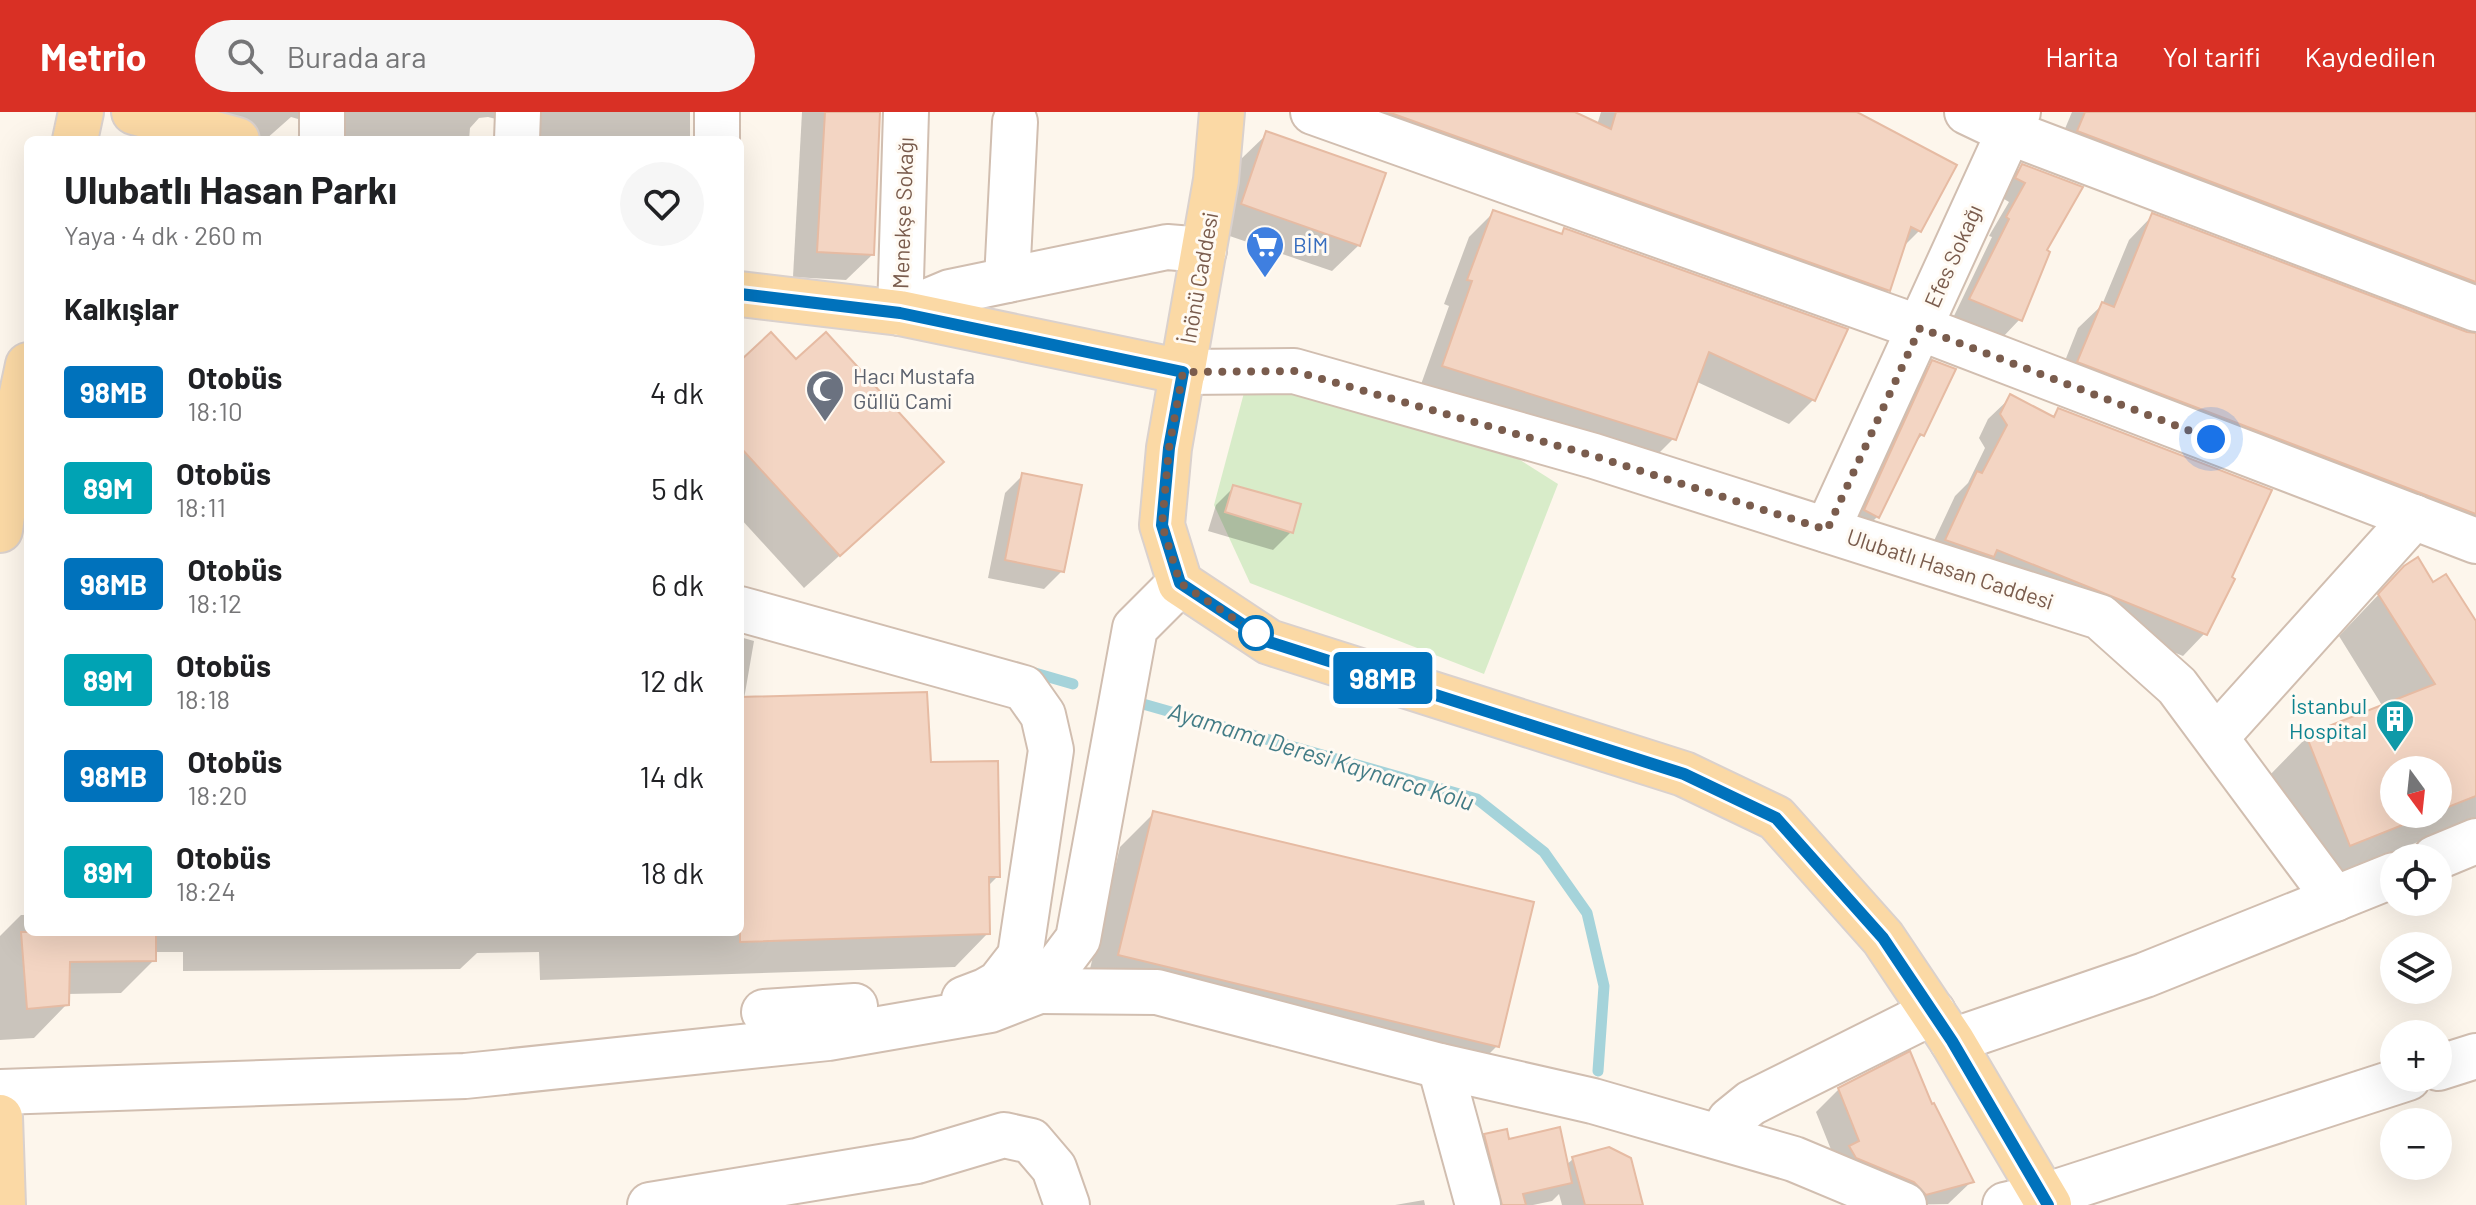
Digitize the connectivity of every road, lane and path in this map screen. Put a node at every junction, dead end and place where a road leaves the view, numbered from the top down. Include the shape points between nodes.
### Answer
1 (81, 112) edge
2 (134, 112) edge
3 (322, 112) edge
4 (518, 112) edge
5 (717, 112) edge
6 (906, 112) edge
7 (1222, 112) edge
8 (1313, 112) edge
9 (1967, 112) edge
10 (1015, 122) dead end
11 (2013, 122) edge
12 (76, 136) edge
13 (222, 136) edge
14 (322, 136) edge
15 (517, 136) edge
16 (717, 136) edge
17 (1204, 250) junction
18 (1007, 280) junction
19 (744, 294) edge
20 (2476, 309) edge
21 (900, 313) junction
22 (1920, 328) junction
23 (1183, 372) junction
24 (24, 398) edge
25 (11, 506) edge
26 (2414, 517) junction
27 (1827, 530) junction
28 (2476, 541) edge
29 (1180, 583) junction
30 (744, 610) edge
31 (2217, 736) junction
32 (2476, 841) edge
33 (2452, 851) edge
34 (2380, 881) edge
35 (2335, 899) junction
36 (1039, 991) junction
37 (764, 1012) dead end
38 (1942, 1027) junction
39 (2476, 1056) edge
40 (2452, 1064) edge
41 (1440, 1066) junction
42 (2380, 1087) edge
43 (0, 1092) edge
44 (0, 1117) edge
45 (1720, 1137) junction
46 (2033, 1202) edge
47 (3, 1205) edge
48 (650, 1205) edge
49 (1067, 1205) edge
50 (1478, 1205) edge
51 (1904, 1205) edge

1 - 12 main road
2 - 13 main road
3 - 14 street
4 - 15 street
5 - 16 street
6 - 21 street, Menekşe Sokağı
7 - 17 main road, İnönü Caddesi
8 - 22 street
9 - 11 street
10 - 18 street
11 - 20 street
11 - 22 street, Efes Sokağı
17 - 18 street via 1167,247
17 - 23 main road, İnönü Caddesi
18 - 21 street via 950,292
19 - 21 main road, Ulubatlı Hasan Caddesi
21 - 23 main road, Ulubatlı Hasan Caddesi
22 - 26 street
22 - 27 street, Efes Sokağı
23 - 27 street, Ulubatlı Hasan Caddesi via 1294,371 1594,456
23 - 29 main road, İnönü Caddesi via 1162,525
24 - 25 main road
26 - 28 street
26 - 31 street
27 - 31 street, Ulubatlı Hasan Caddesi via 2100,617 2177,686
29 - 36 street via 1135,628 1078,939
29 - 38 main road via 1269,642 1684,774 1776,818 1883,938
30 - 37 street via 1024,688 1043,715 1051,750 1020,956 999,983 955,1000
31 - 35 street, Ulubatlı Hasan Caddesi
32 - 33 street
34 - 35 street
35 - 38 street via 2145,975
36 - 41 street via 1157,992
36 - 43 street via 990,1010 828,1038 465,1076
38 - 45 street via 1751,1103 1730,1120
38 - 46 main road
39 - 40 street
41 - 45 street
41 - 50 street
42 - 46 street
44 - 47 main road
45 - 51 street via 1794,1159
48 - 49 street via 917,1161 1004,1135 1031,1141 1054,1168

